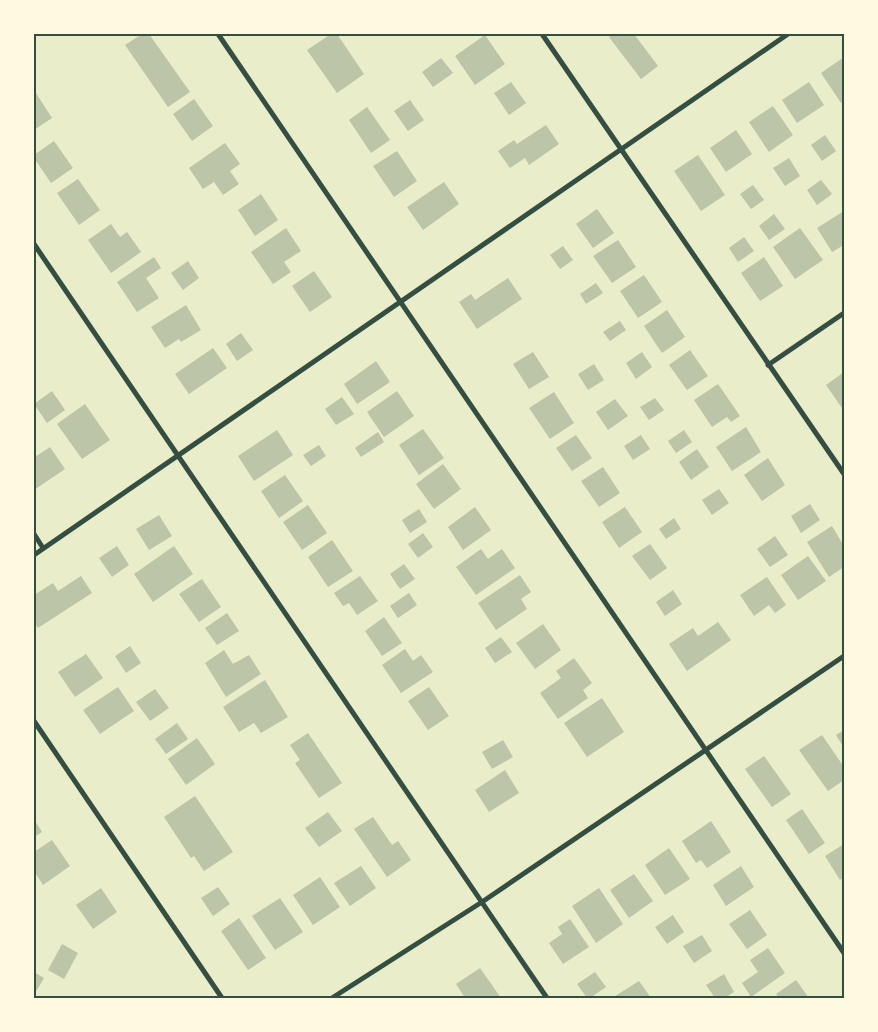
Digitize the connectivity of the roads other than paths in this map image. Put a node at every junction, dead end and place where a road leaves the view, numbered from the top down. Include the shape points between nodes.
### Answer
1 (218, 34) edge
2 (542, 34) edge
3 (788, 34) edge
4 (621, 150) junction
5 (34, 244) edge
6 (401, 303) junction
7 (844, 313) edge
8 (768, 365) junction
9 (178, 456) junction
10 (844, 474) edge
11 (34, 534) edge
12 (44, 548) junction
13 (34, 555) edge
14 (844, 656) edge
15 (34, 722) edge
16 (706, 748) junction
17 (482, 902) junction
18 (844, 953) edge
19 (222, 998) edge
20 (332, 998) edge
21 (547, 998) edge

1 - 6 street
2 - 4 street
3 - 4 street
4 - 6 street
4 - 8 street
5 - 9 street
6 - 9 street
6 - 16 street
7 - 8 street
8 - 10 street
9 - 12 street
9 - 17 street
11 - 12 street
12 - 13 street
14 - 16 street
15 - 19 street
16 - 17 street
16 - 18 street
17 - 20 street
17 - 21 street

